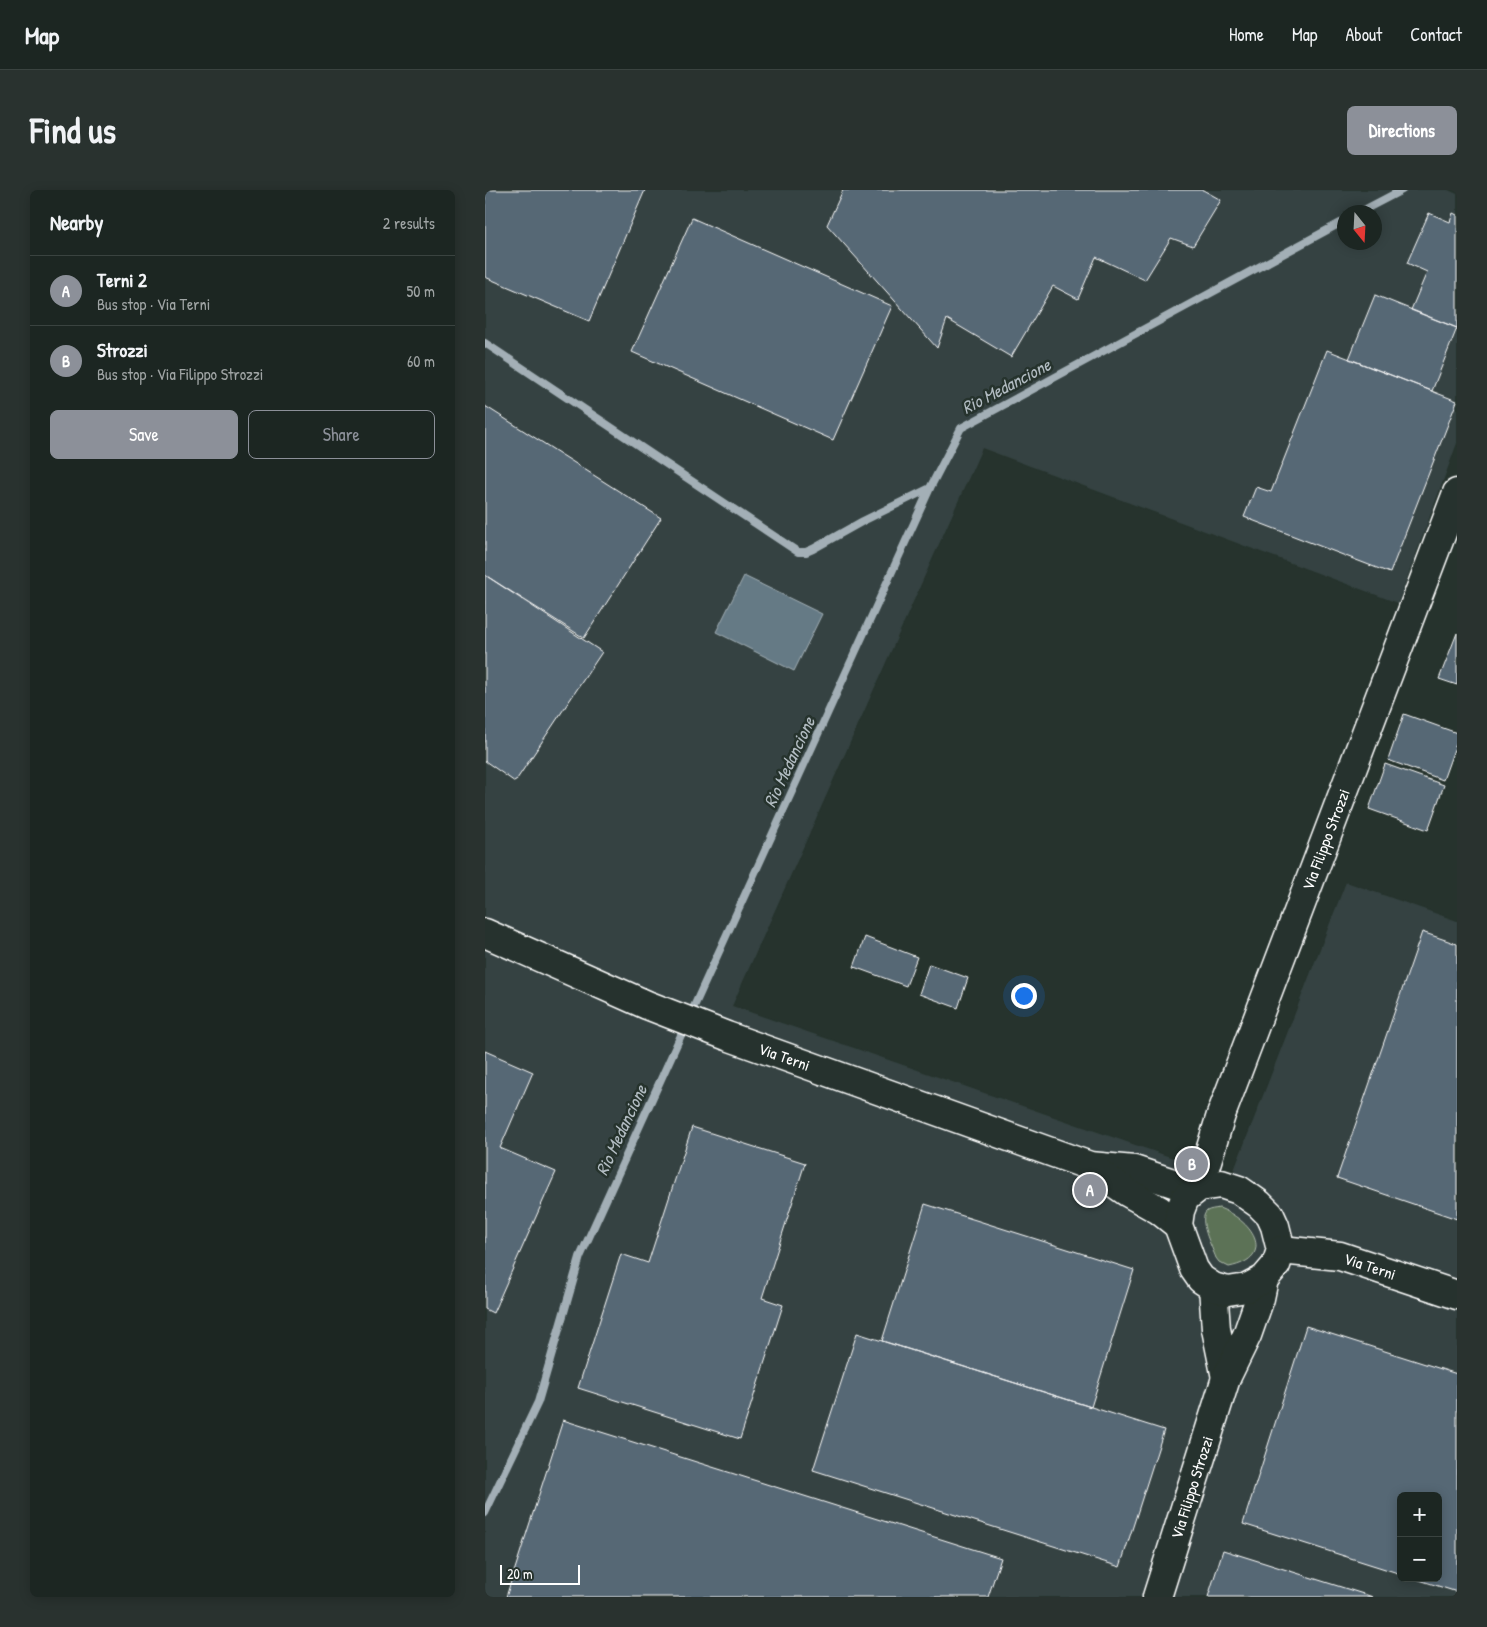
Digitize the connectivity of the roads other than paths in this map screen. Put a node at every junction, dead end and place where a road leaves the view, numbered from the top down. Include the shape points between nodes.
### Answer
1 (1457, 493) edge
2 (485, 934) edge
3 (1090, 1166) junction
4 (1197, 1188) junction
5 (1178, 1225) junction
6 (1281, 1250) junction
7 (1264, 1279) junction
8 (1213, 1287) junction
9 (1457, 1295) edge
10 (1226, 1378) junction
11 (1157, 1597) edge

1 - 4 street, Via Filippo Strozzi via 1221,1115
2 - 3 street, Via Terni via 647,1005 727,1036
3 - 4 street, Via Terni via 1134,1170
3 - 5 street, Via Terni
4 - 5 street via 1185,1198
4 - 6 street via 1221,1184 1239,1190 1259,1204 1270,1215
5 - 8 street via 1194,1269
6 - 7 street via 1276,1265
6 - 9 street, Via Terni via 1340,1256
7 - 8 street via 1247,1288 1228,1291
7 - 10 street, Via Filippo Strozzi via 1247,1335
8 - 10 street, Via Filippo Strozzi via 1216,1329
10 - 11 street, Via Filippo Strozzi

